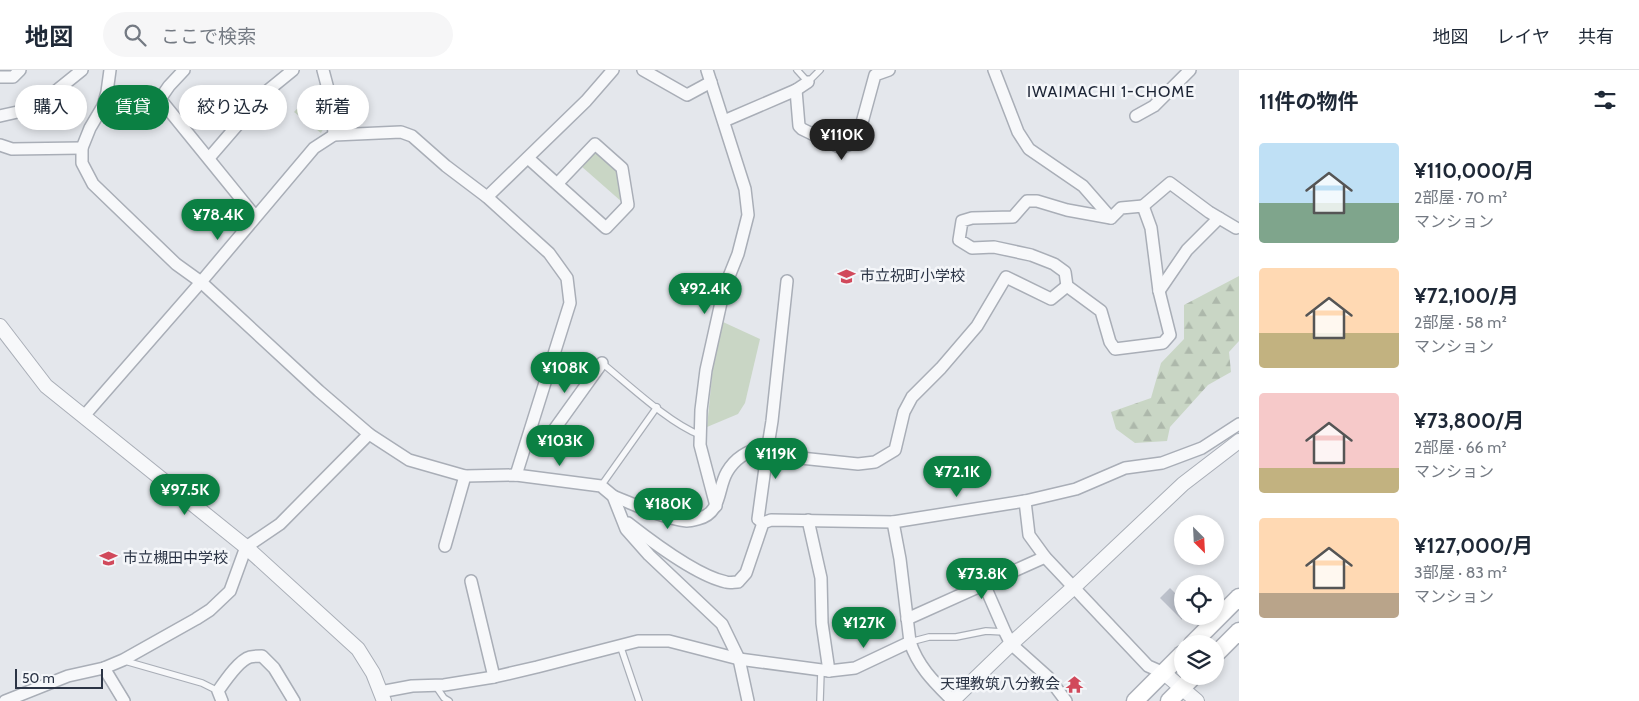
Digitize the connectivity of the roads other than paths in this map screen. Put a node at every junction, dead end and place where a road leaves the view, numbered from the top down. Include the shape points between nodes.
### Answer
1 (20, 70) edge
2 (82, 70) edge
3 (110, 70) edge
4 (184, 70) edge
5 (293, 70) edge
6 (324, 70) edge
7 (613, 70) edge
8 (643, 70) edge
9 (707, 70) edge
10 (797, 70) edge
11 (820, 70) edge
12 (889, 70) edge
13 (994, 70) edge
14 (1190, 70) edge
15 (0, 77) edge
16 (711, 82) junction
17 (808, 82) junction
18 (796, 90) junction
19 (0, 116) edge
20 (1136, 116) dead end
21 (724, 121) junction
22 (334, 135) junction
23 (0, 145) edge
24 (82, 148) junction
25 (209, 158) junction
26 (528, 158) junction
27 (556, 184) junction
28 (487, 197) junction
29 (1143, 206) junction
30 (255, 216) junction
31 (1111, 218) junction
32 (1219, 218) junction
33 (1236, 228) dead end
34 (788, 281) dead end
35 (202, 282) junction
36 (1067, 286) junction
37 (1159, 292) junction
38 (0, 326) edge
39 (602, 364) joint
40 (656, 407) junction
41 (84, 416) junction
42 (1239, 424) edge
43 (530, 432) junction
44 (369, 434) junction
45 (700, 434) junction
46 (1239, 441) edge
47 (768, 446) junction
48 (516, 475) junction
49 (466, 476) junction
50 (601, 486) junction
51 (613, 496) junction
52 (1026, 500) junction
53 (716, 506) junction
54 (622, 518) junction
55 (808, 520) junction
56 (893, 522) junction
57 (763, 523) junction
58 (445, 546) dead end
59 (246, 547) junction
60 (1045, 557) junction
61 (471, 581) dead end
62 (984, 584) junction
63 (1074, 587) junction
64 (1239, 597) edge
65 (907, 619) junction
66 (1239, 631) edge
67 (1201, 635) edge
68 (1008, 638) junction
69 (910, 642) junction
70 (620, 645) junction
71 (1224, 646) edge
72 (739, 659) junction
73 (123, 660) junction
74 (1174, 662) edge
75 (104, 668) junction
76 (825, 671) junction
77 (1164, 673) junction
78 (494, 677) junction
79 (435, 685) junction
80 (1185, 685) edge
81 (1182, 688) junction
82 (220, 696) edge
83 (382, 696) edge
84 (6, 698) edge
85 (124, 701) edge
86 (294, 701) edge
87 (449, 701) edge
88 (639, 701) edge
89 (748, 701) edge
90 (820, 701) edge
91 (953, 701) edge
92 (1066, 701) edge
93 (1135, 701) edge
94 (1169, 701) edge
95 (1198, 701) edge

1 - 15 street via 12,77
2 - 19 street via 51,95 22,111
3 - 24 street via 103,106
4 - 25 street via 160,99
5 - 25 street via 266,92
6 - 22 street via 332,104
7 - 26 street
8 - 16 street via 688,95
9 - 16 street
10 - 17 lane
11 - 17 lane
12 - 18 street via 875,75 857,140 840,148 799,126
13 - 31 street via 1018,132 1029,149 1083,186
14 - 20 street via 1154,106
16 - 21 street
17 - 18 street
18 - 21 street
21 - 45 street via 745,190 748,215 738,254 724,289 706,370
22 - 28 street via 401,132 412,136
22 - 30 street via 314,148
23 - 24 street via 12,150
24 - 35 street via 82,163 93,184 176,264
25 - 30 street
26 - 27 street
26 - 28 street
27 - 27 street via 606,228 628,206 622,168 596,144
28 - 43 street via 549,253 567,278 570,304
29 - 31 street via 1121,208
29 - 32 street via 1170,183
29 - 37 street via 1151,228
30 - 35 street
31 - 36 street via 1027,201 1013,217 962,221 959,240 972,248 994,247 1054,264 1065,272
32 - 33 street
32 - 37 street via 1188,250
34 - 47 street
35 - 41 street
35 - 44 street
36 - 37 street via 1101,311 1110,342 1115,348 1163,343 1168,339 1170,334
36 - 47 street via 1051,299 1006,276 977,326 912,397 904,412 895,450 874,462 858,464 791,457
38 - 41 street via 46,386
39 - 40 lane
39 - 43 street via 551,434
40 - 45 lane via 688,430
40 - 50 lane
41 - 59 street
42 - 52 street via 1202,448 1162,463 1125,468 1076,489
43 - 48 street
44 - 49 street via 409,460
44 - 59 street via 280,524
45 - 53 street
46 - 63 street via 1183,484
47 - 53 street via 753,449 738,458 726,473
47 - 57 street via 758,519
48 - 49 street
48 - 50 street
49 - 58 street
50 - 51 street
51 - 53 street via 665,516 688,521 705,517
51 - 54 street
52 - 56 street
52 - 60 street via 1029,536
54 - 57 street via 678,558 727,582 738,582 746,573
54 - 72 street via 626,529 649,555 722,624
55 - 56 street
55 - 57 street
55 - 76 street via 821,578
56 - 65 street
59 - 73 street via 230,591 210,610
59 - 83 street via 358,649
60 - 62 street
60 - 63 street
61 - 78 street
62 - 65 street
62 - 68 street
63 - 68 street
63 - 77 street via 1148,666
64 - 67 main road
65 - 69 street
66 - 71 main road
68 - 69 lane via 986,631
68 - 91 street
68 - 92 street via 1048,677
69 - 76 street via 855,668
69 - 91 street via 922,668
70 - 72 street via 638,641 670,641
70 - 78 street
70 - 88 lane
72 - 76 street
72 - 89 street
73 - 75 street
73 - 82 lane via 202,683
74 - 77 main road
75 - 84 street via 68,676
75 - 85 street
76 - 90 lane
77 - 81 street
77 - 93 main road
78 - 79 street
79 - 83 street via 412,686
79 - 87 lane
80 - 81 main road
81 - 94 main road
81 - 95 street
82 - 86 street via 240,663 248,657 262,656 274,668

